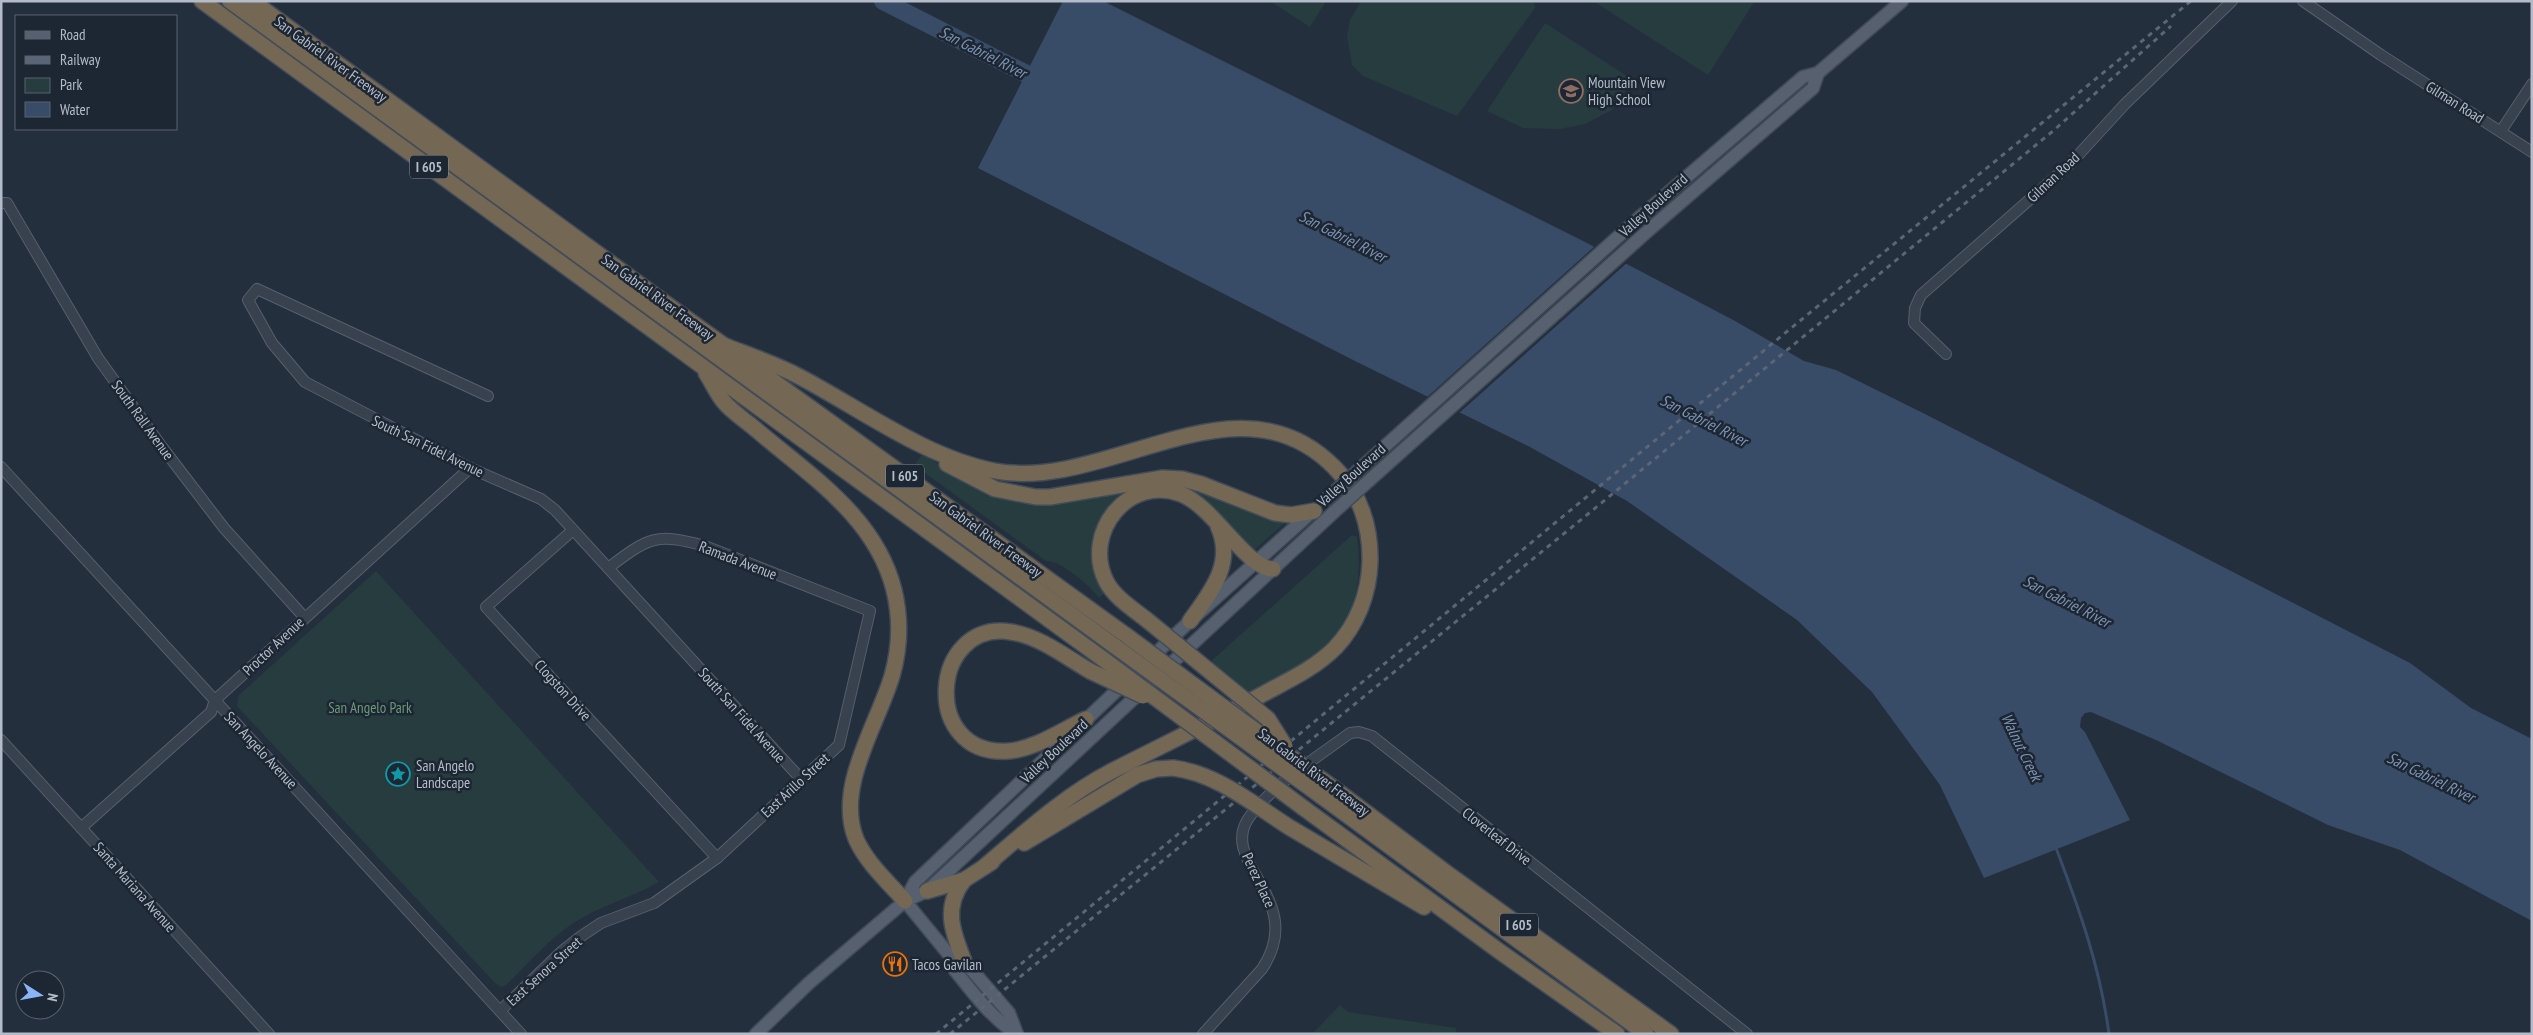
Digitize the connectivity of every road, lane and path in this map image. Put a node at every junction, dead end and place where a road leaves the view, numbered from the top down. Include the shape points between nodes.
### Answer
1 (202, 1) edge
2 (218, 1) edge
3 (230, 1) edge
4 (252, 1) edge
5 (1902, 1) edge
6 (2232, 1) edge
7 (2303, 1) edge
8 (1818, 73) junction
9 (2532, 84) edge
10 (2501, 131) junction
11 (2532, 152) edge
12 (4, 203) edge
13 (669, 324) junction
14 (723, 345) junction
15 (1946, 354) dead end
16 (702, 365) junction
17 (488, 396) dead end
18 (898, 432) junction
19 (1, 467) edge
20 (470, 468) junction
21 (1319, 506) junction
22 (1215, 520) junction
23 (573, 530) junction
24 (1256, 563) junction
25 (608, 568) junction
26 (1273, 569) junction
27 (870, 611) joint
28 (304, 617) junction
29 (1190, 621) junction
30 (1110, 652) junction
31 (215, 700) junction
32 (1179, 713) junction
33 (1086, 719) junction
34 (1, 740) edge
35 (1289, 754) junction
36 (801, 779) junction
37 (1318, 798) junction
38 (1247, 820) joint
39 (81, 828) junction
40 (717, 858) junction
41 (984, 867) junction
42 (964, 880) junction
43 (928, 891) junction
44 (904, 901) junction
45 (1498, 951) junction
46 (960, 961) junction
47 (500, 1011) junction
48 (270, 1034) edge
49 (521, 1034) edge
50 (756, 1034) edge
51 (1017, 1034) edge
52 (1203, 1034) edge
53 (1617, 1034) edge
54 (1635, 1034) edge
55 (1646, 1034) edge
56 (1671, 1034) edge
57 (1747, 1034) edge

1 - 13 highway, San Gabriel River Freeway / I 605
2 - 13 highway
3 - 13 highway
4 - 13 highway, San Gabriel River Freeway / I 605
5 - 8 main road, Valley Boulevard
6 - 15 street, Gilman Road via 2125,104 2070,164 1921,295 1915,308 1914,323
7 - 10 street, Gilman Road
8 - 21 main road, Valley Boulevard, bridge via 1803,77 1640,217
8 - 26 main road, Valley Boulevard, bridge via 1813,88 1650,229
9 - 10 street
10 - 11 street, Gilman Road
12 - 28 street, South Rall Avenue via 98,358 156,439 224,528
13 - 14 highway, San Gabriel River Freeway / I 605
13 - 16 highway, San Gabriel River Freeway / I 605
13 - 30 highway
14 - 18 highway via 797,375
14 - 35 highway, San Gabriel River Freeway / I 605, bridge
16 - 30 highway, San Gabriel River Freeway / I 605
16 - 44 highway via 724,402 847,507 873,540 886,568 898,616 896,660 854,778 849,811 860,848
17 - 20 street, South San Fidel Avenue via 257,289 248,300 272,343 305,382
18 - 21 highway via 980,483 1021,496 1050,497 1163,478 1182,478 1275,514 1291,515
18 - 41 highway via 962,462 1019,474 1086,464 1212,430 1246,427 1265,430 1300,442 1328,461 1349,485 1366,523 1370,566 1365,594 1352,626 1328,655 1308,670 1254,699 1108,773 1071,796
19 - 31 street, San Angelo Avenue
20 - 23 street, South San Fidel Avenue via 541,499
20 - 28 street, Proctor Avenue
21 - 24 main road, Valley Boulevard
22 - 24 highway
22 - 29 highway via 1224,542 1221,572
22 - 35 highway, bridge via 1192,499 1166,490 1138,494 1120,505 1108,519 1099,545 1101,568 1106,583 1117,595 1268,719
23 - 25 street, South San Fidel Avenue
23 - 40 street, Clogston Drive via 486,607
24 - 26 highway
24 - 29 main road, Valley Boulevard
25 - 27 street, Ramada Avenue via 648,541 677,538
25 - 36 street, South San Fidel Avenue
26 - 43 main road, Valley Boulevard
27 - 36 street, East Arillo Street via 839,745
28 - 31 street, Proctor Avenue
29 - 33 main road, Valley Boulevard
30 - 32 highway, San Gabriel River Freeway / I 605, bridge
30 - 37 highway, bridge
31 - 39 street, Proctor Avenue via 211,712
31 - 47 street, San Angelo Avenue
32 - 33 highway, bridge via 1090,671 1034,639 1011,632 998,631 976,638 958,654 947,675 948,712 955,726 969,740 992,750 1025,748
32 - 37 highway, San Gabriel River Freeway / I 605, bridge
33 - 44 main road, Valley Boulevard via 915,882
34 - 39 street, Santa Mariana Avenue
35 - 37 highway, San Gabriel River Freeway / I 605, bridge
36 - 40 street, East Arillo Street
37 - 45 highway, San Gabriel River Freeway / I 605
37 - 54 highway
37 - 55 highway
37 - 56 highway, San Gabriel River Freeway / I 605 via 1448,874
38 - 52 street, Perez Place via 1242,841 1244,852 1270,901 1276,937 1262,969
38 - 57 street, Cloverleaf Drive via 1264,799 1350,732 1372,736
39 - 48 street, Santa Mariana Avenue
40 - 47 street, East Senora Street via 654,903 601,923 580,937
41 - 42 highway
41 - 45 highway, bridge via 1129,779 1148,771 1173,768 1196,772 1221,784
42 - 43 highway
42 - 46 highway via 955,894 950,912
43 - 44 main road, Valley Boulevard
44 - 46 main road
44 - 50 main road, Valley Boulevard
45 - 53 highway, San Gabriel River Freeway / I 605
46 - 51 main road via 1008,1013
47 - 49 street, San Angelo Avenue

